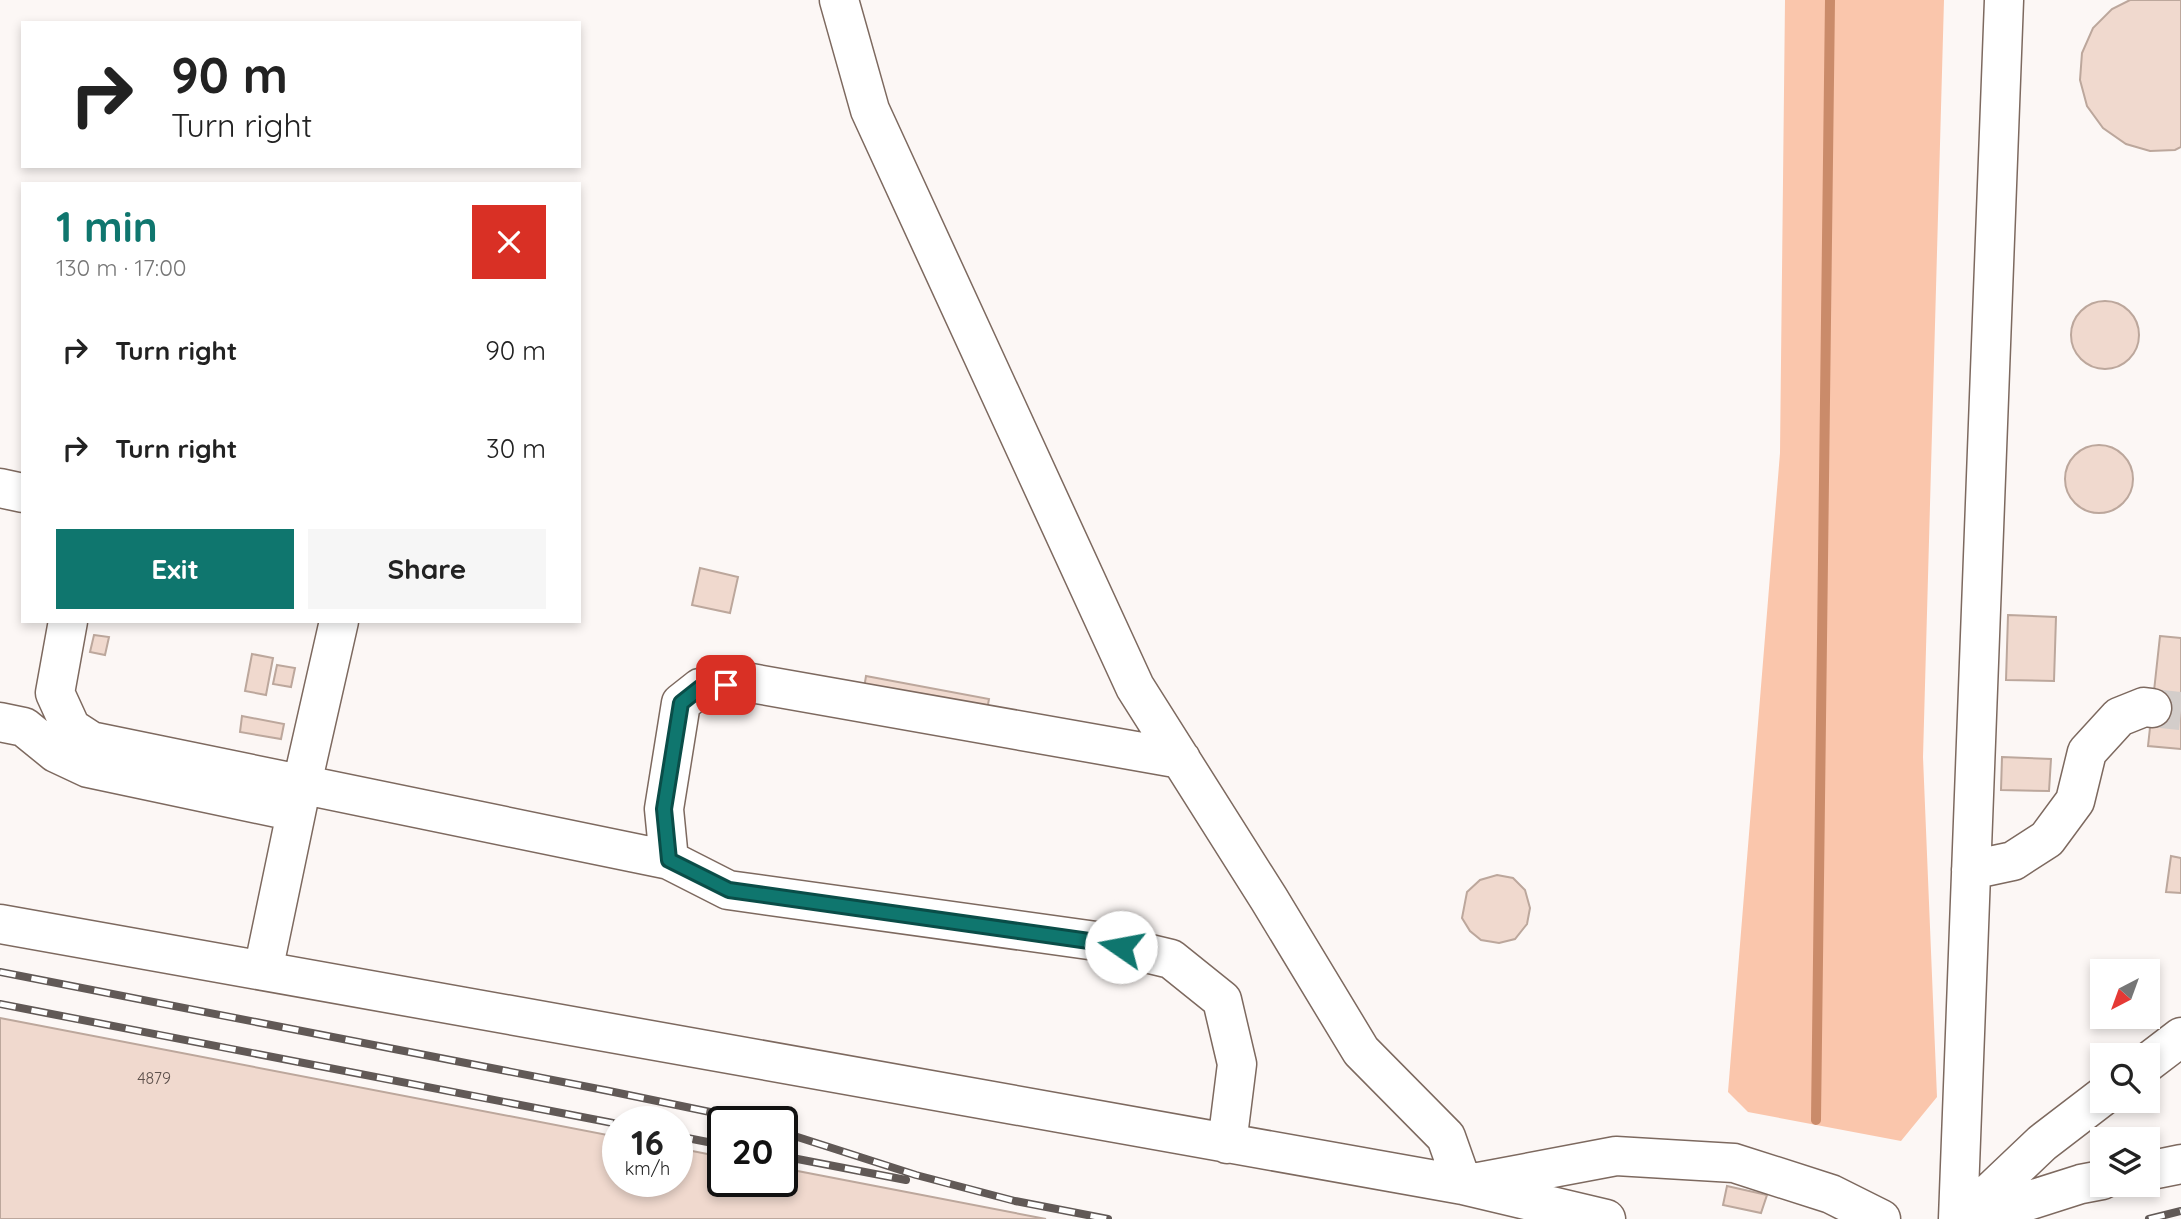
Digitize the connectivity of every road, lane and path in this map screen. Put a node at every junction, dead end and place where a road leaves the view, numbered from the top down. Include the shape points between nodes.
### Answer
1 (839, 0) edge
2 (2004, 0) edge
3 (0, 488) edge
4 (21, 493) edge
5 (68, 623) edge
6 (339, 623) edge
7 (2152, 708) tunnel mouth
8 (0, 722) edge
9 (1181, 759) junction
10 (299, 798) junction
11 (669, 860) junction
12 (1971, 870) junction
13 (0, 924) edge
14 (263, 971) junction
15 (2181, 1037) edge
16 (2160, 1053) edge
17 (2090, 1106) edge
18 (1227, 1144) junction
19 (2181, 1164) edge
20 (2160, 1168) edge
21 (2090, 1182) edge
22 (1463, 1185) junction
23 (1606, 1219) edge
24 (1881, 1219) edge
25 (1960, 1219) edge
26 (1971, 1219) edge

1 - 9 lane via 870,110 1135,687
2 - 12 lane
3 - 4 lane
5 - 10 lane via 55,693 71,728 91,741
6 - 10 lane
7 - 12 lane via 2119,717 2087,752 2074,801 2047,839 2013,861
8 - 10 lane via 24,727 57,753 88,768
9 - 11 lane via 751,683 700,688 681,703 664,809
9 - 22 lane via 1361,1051 1446,1136
10 - 11 lane
10 - 14 lane
11 - 18 lane via 729,890 1096,942 1171,959 1222,1000 1237,1064
12 - 25 lane
13 - 14 lane
14 - 18 lane
15 - 16 lane
17 - 25 lane via 2042,1143
18 - 22 lane
19 - 20 lane
21 - 26 lane
22 - 23 lane
22 - 24 lane via 1616,1156 1734,1163 1831,1194

